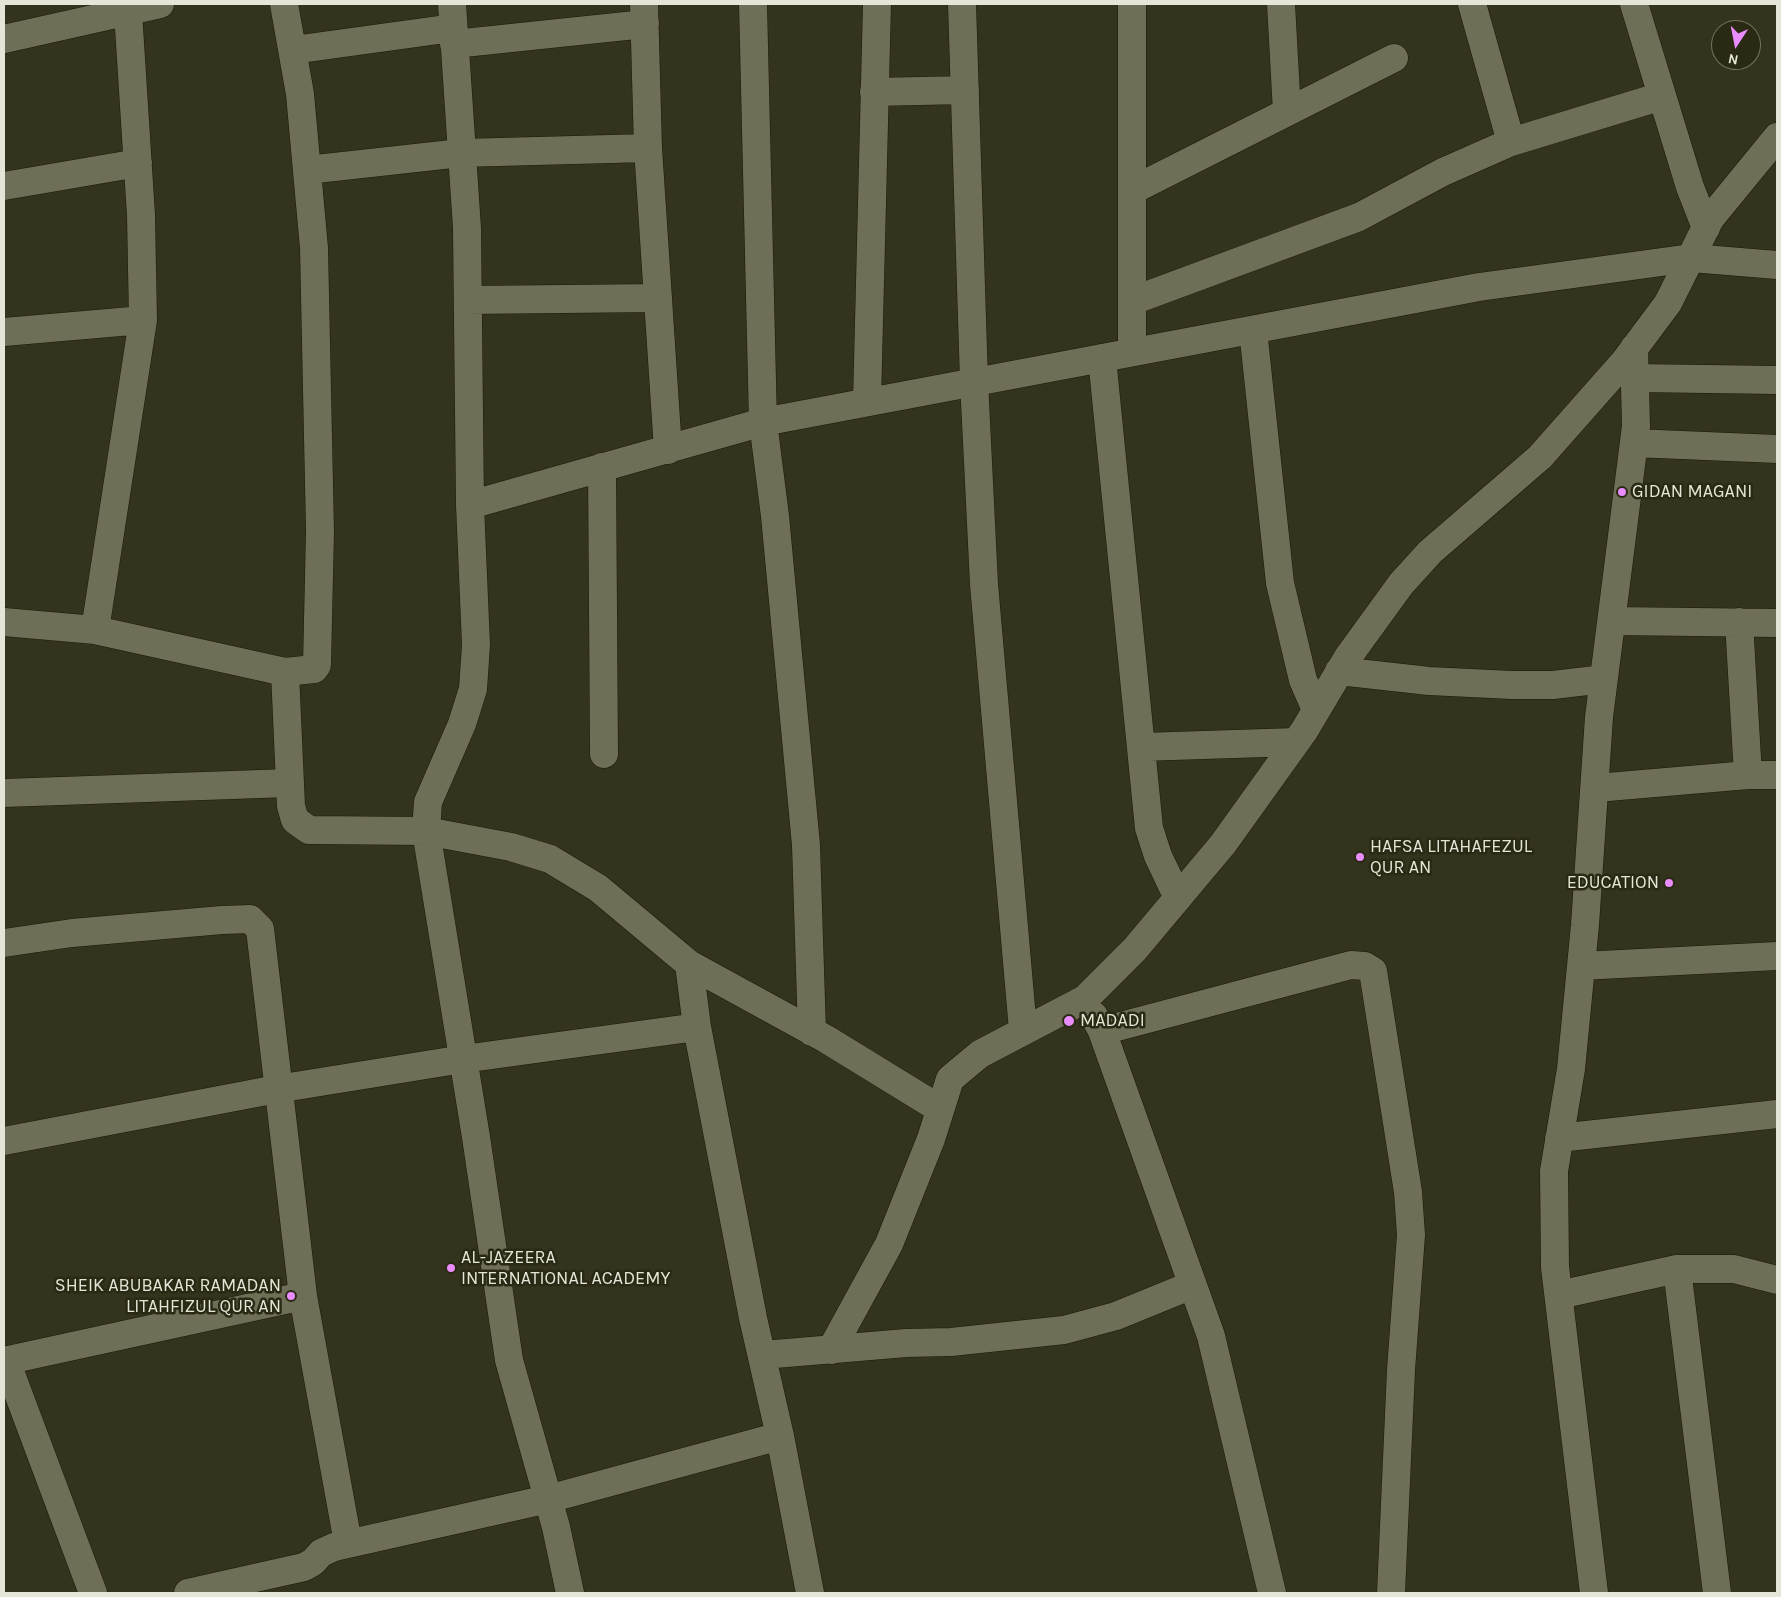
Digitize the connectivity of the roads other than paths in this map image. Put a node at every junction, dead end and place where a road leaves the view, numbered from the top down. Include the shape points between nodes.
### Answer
1 (160, 4) edge
2 (284, 4) edge
3 (753, 4) edge
4 (877, 4) edge
5 (962, 4) edge
6 (1132, 4) edge
7 (1281, 4) edge
8 (1472, 4) edge
9 (1634, 4) edge
10 (128, 12) junction
11 (644, 14) edge
12 (453, 25) edge
13 (4, 40) edge
14 (293, 50) junction
15 (1394, 58) dead end
16 (965, 90) junction
17 (874, 92) junction
18 (1662, 96) junction
19 (1287, 112) junction
20 (1777, 137) edge
21 (1511, 142) junction
22 (648, 148) junction
23 (462, 153) junction
24 (138, 163) junction
25 (307, 170) junction
26 (4, 186) edge
27 (1132, 190) junction
28 (1706, 228) junction
29 (1691, 258) junction
30 (1777, 265) edge
31 (658, 298) junction
32 (468, 300) junction
33 (1132, 301) junction
34 (143, 320) junction
35 (1253, 330) junction
36 (4, 332) edge
37 (1634, 348) junction
38 (1132, 352) junction
39 (1102, 358) junction
40 (1636, 378) junction
41 (1777, 380) edge
42 (974, 381) junction
43 (867, 402) junction
44 (763, 422) junction
45 (1634, 443) junction
46 (1777, 449) edge
47 (668, 450) junction
48 (602, 468) junction
49 (470, 505) junction
50 (1612, 621) junction
51 (4, 622) edge
52 (1739, 622) junction
53 (1777, 623) edge
54 (95, 630) junction
55 (1339, 671) junction
56 (285, 672) junction
57 (1604, 679) junction
58 (1316, 710) junction
59 (1296, 742) junction
60 (1142, 747) junction
61 (604, 754) dead end
62 (1748, 775) junction
63 (1777, 775) edge
64 (289, 783) junction
65 (1596, 788) junction
66 (4, 793) edge
67 (426, 831) junction
68 (1178, 898) junction
69 (4, 943) edge
70 (1777, 956) edge
71 (689, 964) junction
72 (1581, 966) junction
73 (1085, 999) junction
74 (697, 1028) junction
75 (1023, 1030) junction
76 (1102, 1031) junction
77 (812, 1032) junction
78 (463, 1059) junction
79 (277, 1089) junction
80 (940, 1109) junction
81 (1777, 1114) edge
82 (1559, 1138) junction
83 (4, 1141) edge
84 (1677, 1269) junction
85 (1777, 1280) edge
86 (1192, 1284) junction
87 (1559, 1294) junction
88 (303, 1296) junction
89 (831, 1350) junction
90 (763, 1355) junction
91 (5, 1361) edge
92 (780, 1436) junction
93 (548, 1499) junction
94 (348, 1544) junction
95 (94, 1593) edge
96 (188, 1593) edge
97 (570, 1593) edge
98 (810, 1593) edge
99 (1272, 1593) edge
100 (1391, 1593) edge
101 (1594, 1593) edge
102 (1717, 1593) edge

1 - 10 street
2 - 14 street
3 - 44 street
4 - 17 street
5 - 16 street
6 - 27 street
7 - 19 street
8 - 21 street
9 - 18 street
10 - 13 street
10 - 24 street
11 - 12 street
11 - 22 street
12 - 14 street
12 - 23 street
14 - 25 street
15 - 19 street
16 - 17 street
16 - 42 street
17 - 43 street
18 - 21 street
18 - 28 street
19 - 27 street
20 - 28 street
21 - 33 street via 1443,172 1359,217
22 - 23 street
22 - 31 street
23 - 25 street
23 - 32 street
24 - 26 street
24 - 34 street
25 - 56 street via 314,248 320,531 319,660 314,668
27 - 33 street
28 - 29 street
29 - 30 street
29 - 35 street via 1479,287
29 - 37 street via 1668,303
31 - 32 street
31 - 47 street
32 - 49 street
33 - 38 street
34 - 36 street
34 - 54 street
35 - 38 street
35 - 58 street via 1280,583 1303,680
37 - 40 street
37 - 55 street via 1540,457 1430,552 1401,584
38 - 39 street
39 - 42 street
39 - 60 street
40 - 41 street
40 - 45 street
42 - 43 street
42 - 75 street via 984,584
43 - 44 street
44 - 47 street
44 - 77 street via 806,845
45 - 46 street
45 - 50 street
47 - 48 street
48 - 49 street
48 - 61 street
49 - 67 street via 476,645 473,689 462,724 428,802
50 - 52 street
50 - 57 street
51 - 54 street
52 - 53 street
52 - 62 street
54 - 56 street
55 - 57 street via 1429,681 1512,685 1553,685
55 - 58 street
56 - 64 street
57 - 65 street
58 - 59 street
59 - 60 street
59 - 68 street via 1223,844
60 - 68 street via 1149,828
62 - 63 street
62 - 65 street
64 - 66 street
64 - 67 street via 295,820 309,830
65 - 72 street
67 - 71 street via 511,847 550,859 598,888
67 - 78 street
68 - 73 street via 1135,949
69 - 79 street via 250,919 260,929
70 - 72 street
71 - 74 street
71 - 77 street
72 - 82 street via 1571,1069
73 - 75 street
73 - 76 street
74 - 78 street
74 - 90 street
75 - 80 street via 980,1054 950,1079
76 - 86 street
76 - 100 street via 1351,965 1365,966 1373,971 1408,1192 1411,1235
77 - 80 street
78 - 79 street
78 - 93 street via 509,1360
79 - 83 street
79 - 88 street
80 - 89 street via 889,1244
81 - 82 street
82 - 87 street via 1554,1170 1555,1267
84 - 85 street via 1734,1269
84 - 87 street
84 - 102 street
86 - 89 street via 1116,1316 1064,1330
86 - 99 street via 1211,1336
87 - 101 street
88 - 91 street
88 - 94 street
89 - 90 street
90 - 92 street
91 - 95 street
92 - 93 street
92 - 98 street
93 - 94 street
93 - 97 street
94 - 96 street via 320,1553 304,1567

